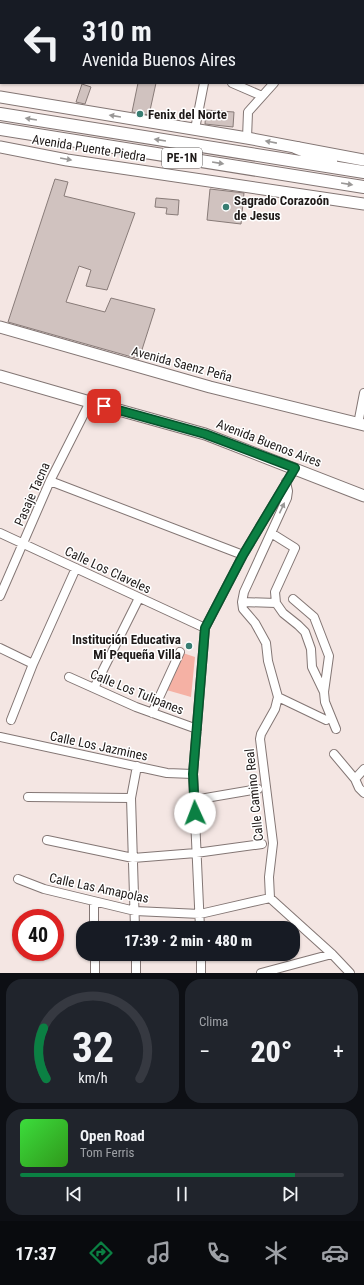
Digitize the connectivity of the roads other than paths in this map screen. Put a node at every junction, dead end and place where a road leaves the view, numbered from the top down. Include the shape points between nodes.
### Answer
1 (204, 84) edge
2 (234, 84) edge
3 (273, 84) edge
4 (262, 96) junction
5 (0, 97) edge
6 (0, 114) edge
7 (0, 129) edge
8 (195, 129) junction
9 (248, 138) junction
10 (0, 147) edge
11 (297, 148) junction
12 (364, 160) edge
13 (363, 172) edge
14 (364, 187) edge
15 (364, 204) edge
16 (0, 327) edge
17 (0, 376) edge
18 (364, 393) edge
19 (90, 402) junction
20 (362, 425) edge
21 (295, 468) junction
22 (50, 481) junction
23 (286, 482) junction
24 (364, 496) edge
25 (0, 533) edge
26 (270, 533) junction
27 (23, 544) junction
28 (243, 555) junction
29 (76, 568) junction
30 (0, 596) edge
31 (140, 598) junction
32 (293, 599) dead end
33 (242, 602) junction
34 (276, 603) junction
35 (205, 628) junction
36 (0, 648) edge
37 (180, 652) dead end
38 (33, 664) junction
39 (69, 677) dead end
40 (94, 688) junction
41 (324, 692) junction
42 (278, 697) junction
43 (152, 713) junction
44 (11, 720) dead end
45 (326, 720) dead end
46 (197, 729) junction
47 (336, 729) dead end
48 (0, 737) edge
49 (334, 754) dead end
50 (137, 766) junction
51 (364, 769) edge
52 (193, 774) junction
53 (355, 779) junction
54 (258, 789) dead end
55 (364, 793) edge
56 (28, 797) dead end
57 (131, 798) junction
58 (194, 800) junction
59 (46, 840) dead end
60 (262, 844) dead end
61 (196, 853) junction
62 (133, 858) junction
63 (18, 879) dead end
64 (270, 898) junction
65 (94, 902) junction
66 (135, 911) junction
67 (200, 914) junction
68 (94, 921) edge
69 (135, 921) edge
70 (200, 921) edge
71 (332, 954) junction
72 (95, 961) edge
73 (136, 961) edge
74 (201, 961) edge
75 (95, 973) edge
76 (136, 973) edge
77 (201, 973) edge
78 (261, 973) edge
79 (350, 973) edge

1 - 8 street
2 - 4 street
3 - 4 street
4 - 9 street via 248,112
8 -> 5 main road
13 -> 6 highway, PE-1N
7 -> 14 highway, PE-1N
8 - 9 main road
11 -> 9 main road
10 -> 15 main road, Avenida Puente Piedra via 67,160
11 - 12 main road
11 - 13 highway
16 - 20 main road, Avenida Saenz Peña via 210,387
17 - 19 main road, Avenida Buenos Aires
18 - 20 street
19 - 21 main road, Avenida Buenos Aires via 205,434
19 - 22 street, Pasaje Tacna
21 - 23 street
21 - 24 main road, Avenida Buenos Aires
22 - 27 street, Pasaje Tacna
22 - 28 street
26 -> 23 street via 287,498
23 - 28 street
25 - 27 street, Calle Los Claveles
26 - 33 street
26 - 34 street via 295,548 275,592
27 - 29 street, Calle Los Claveles
27 - 30 street, Pasaje Tacna
28 - 35 street
29 - 31 street, Calle Los Claveles
29 - 38 street
31 - 35 street, Calle Los Claveles
31 - 40 street
32 - 41 street via 314,617 328,656
33 - 34 street
33 - 42 street via 243,609 255,623 266,643
34 - 41 street via 305,632 311,649 312,667
35 - 46 street
36 - 38 street
37 - 43 street
38 - 44 street
39 - 40 street, Calle Los Tulipanes
40 - 43 street, Calle Los Tulipanes
41 - 47 street via 325,702
42 - 45 street
42 - 64 street, Calle Camino Real via 260,739 273,843 268,877
43 - 46 street, Calle Los Tulipanes
46 - 52 street
48 - 50 street, Calle Los Jazmines
49 - 53 street
50 - 52 street, Calle Los Jazmines via 167,773
50 - 57 street
51 - 53 street
52 - 58 street
53 - 55 street
54 - 58 street
56 - 57 street
57 - 62 street
58 - 61 street
59 - 62 street
60 - 61 street
61 - 62 street
61 - 67 street
62 - 66 street
63 - 65 street, Calle Las Amapolas via 44,889
64 - 67 street, Calle Las Amapolas
64 - 71 street
65 - 66 street, Calle Las Amapolas
65 - 68 street
66 - 67 street, Calle Las Amapolas
66 - 69 street
67 - 70 street
71 - 78 street
71 - 79 street
72 - 75 street
73 - 76 street
74 - 77 street

